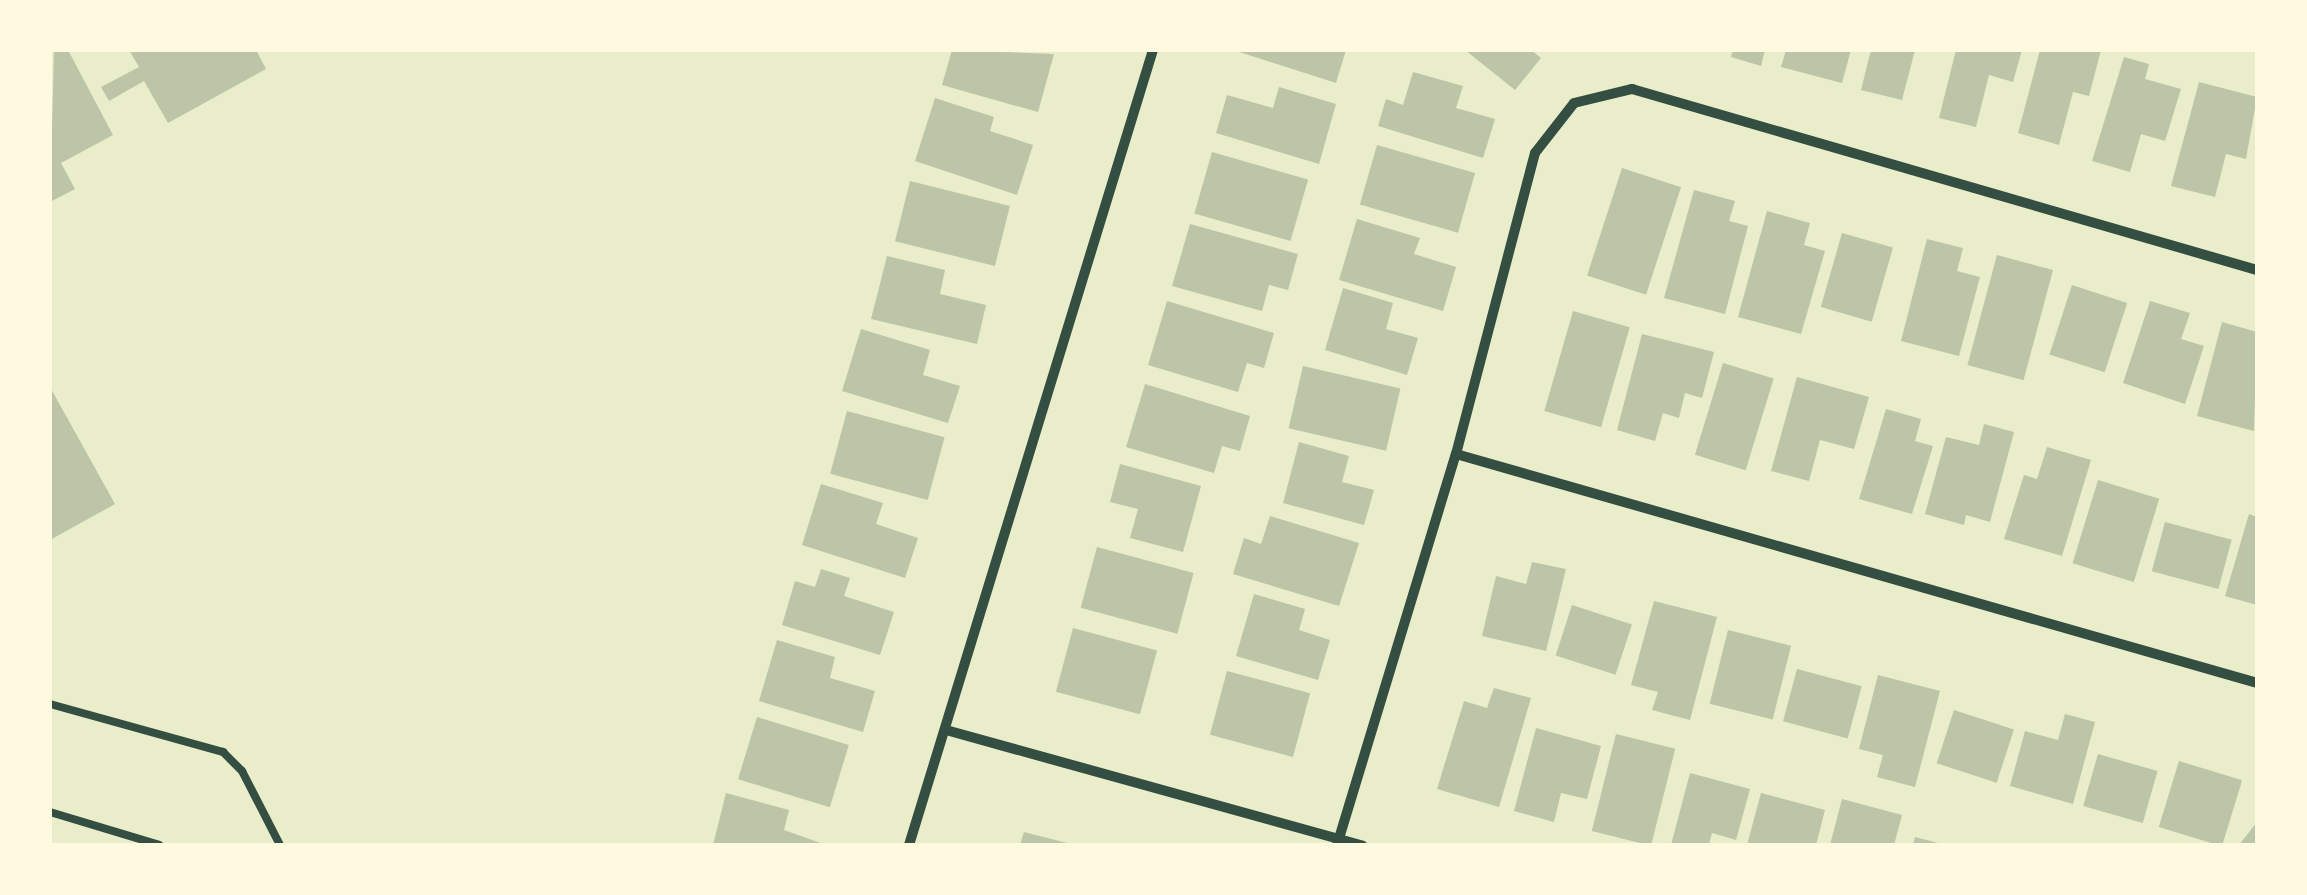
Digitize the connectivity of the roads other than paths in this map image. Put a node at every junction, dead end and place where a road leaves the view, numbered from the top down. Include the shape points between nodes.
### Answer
1 (1153, 50) edge
2 (2257, 270) edge
3 (1456, 454) junction
4 (2257, 683) edge
5 (50, 704) edge
6 (946, 730) junction
7 (50, 812) edge
8 (1338, 842) edge
9 (159, 845) edge
10 (280, 845) edge
11 (909, 845) edge
12 (1362, 845) edge

1 - 6 street
2 - 3 street via 1632,89 1574,103 1535,153
3 - 4 street
3 - 8 street
5 - 10 lane via 223,752 242,771
6 - 8 street
6 - 11 street
7 - 9 lane
8 - 12 street

